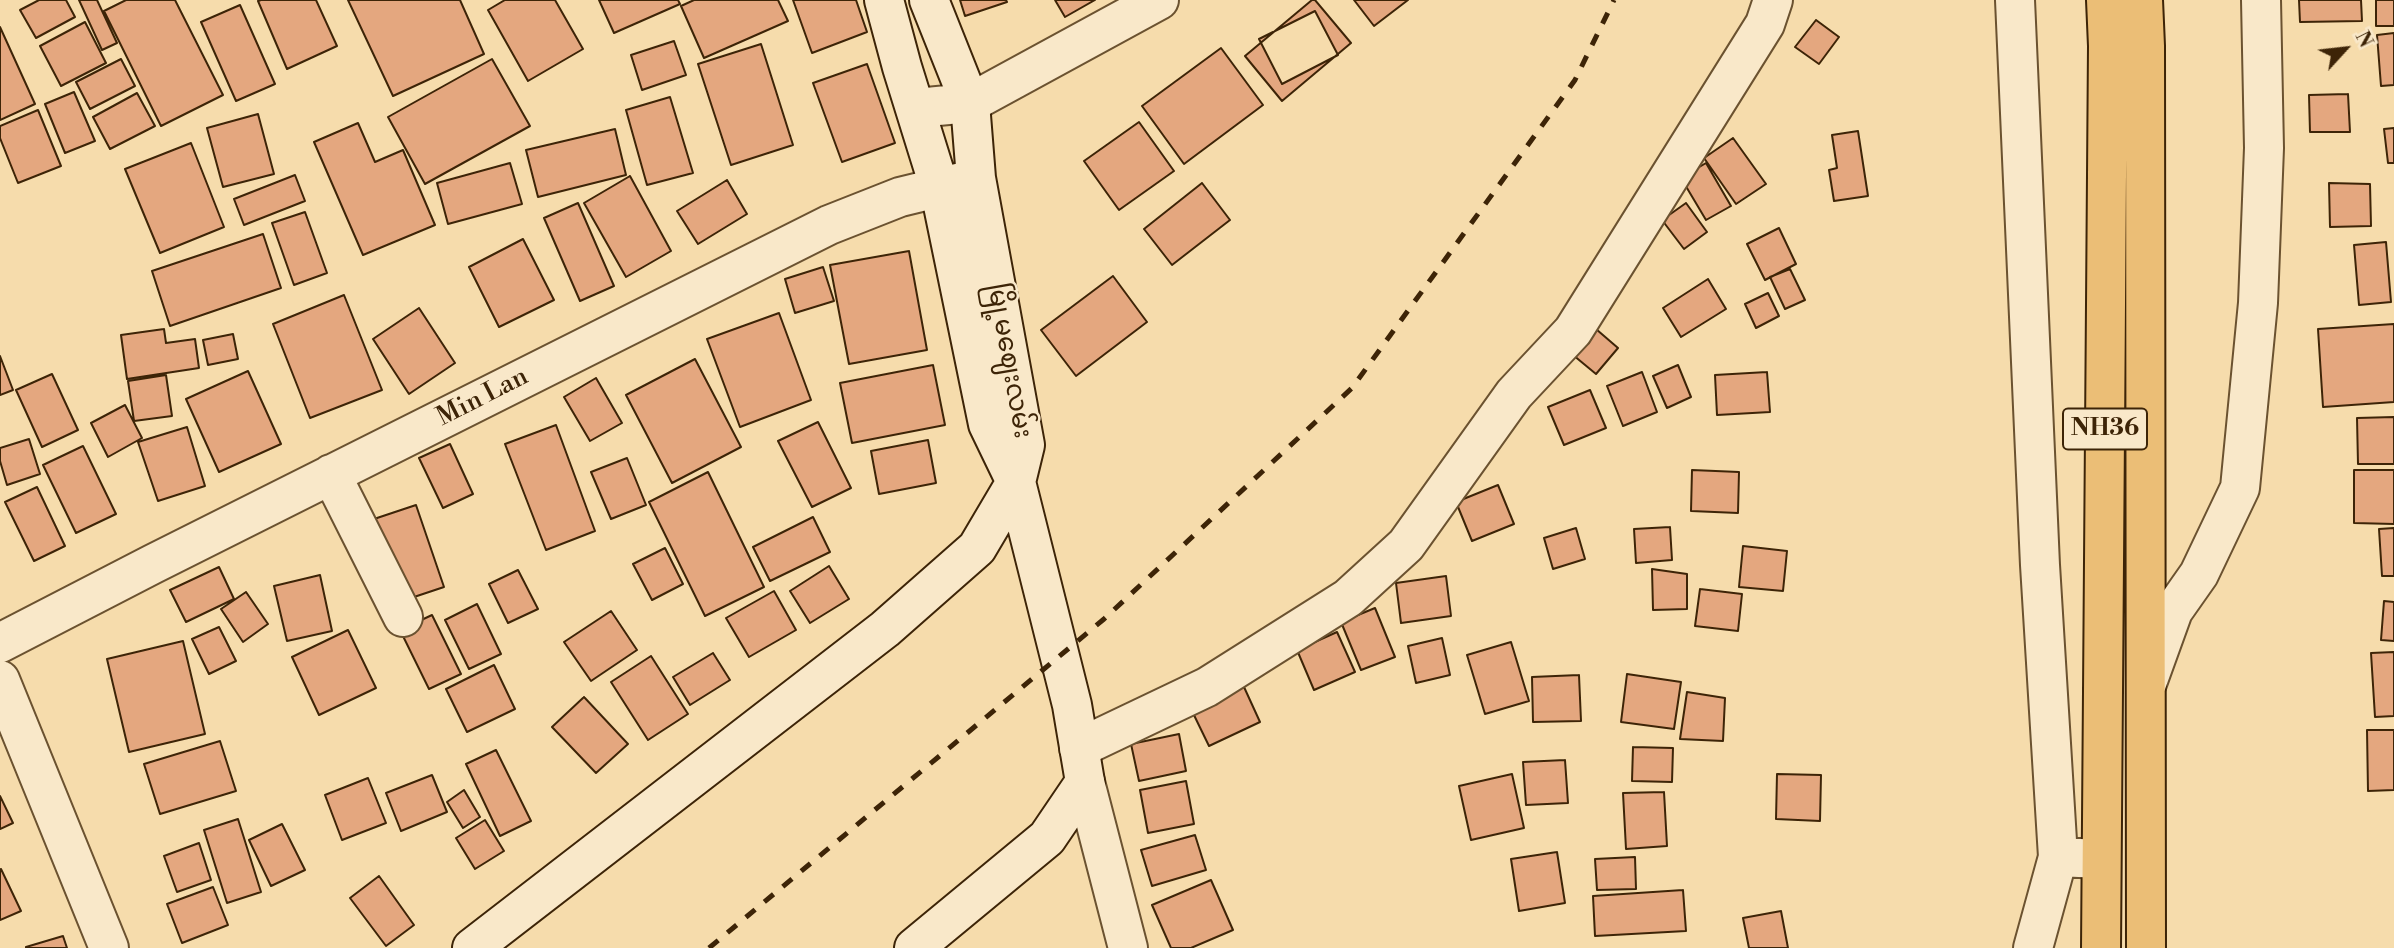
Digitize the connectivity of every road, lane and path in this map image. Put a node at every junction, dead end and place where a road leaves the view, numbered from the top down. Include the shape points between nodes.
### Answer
1 (884, 0) edge
2 (929, 0) edge
3 (1159, 0) edge
4 (1773, 0) edge
5 (2015, 0) edge
6 (2106, 0) edge
7 (2143, 0) edge
8 (2261, 0) edge
9 (970, 103) junction
10 (916, 108) junction
11 (976, 178) junction
12 (939, 186) junction
13 (331, 474) junction
14 (1016, 482) junction
15 (403, 617) dead end
16 (0, 643) edge
17 (0, 680) edge
18 (2146, 688) junction
19 (1082, 765) junction
20 (2058, 857) junction
21 (2146, 857) junction
22 (2101, 859) junction
23 (109, 948) edge
24 (472, 948) edge
25 (914, 948) edge
26 (1128, 948) edge
27 (2033, 948) edge
28 (2101, 948) edge
29 (2146, 948) edge

1 - 10 street, မြို့မဈေးလမ်း
2 - 9 street, မြို့မဈေးလမ်း
3 - 9 street
4 - 19 street via 1765,24 1573,331 1514,394 1406,545 1348,598
5 - 20 street
6 - 22 highway, NH36
7 - 18 highway, NH36
8 - 18 street via 2264,148 2258,303 2240,488 2199,574 2174,611
9 - 10 street
9 - 11 street, မြို့မဈေးလမ်း
10 - 12 street, မြို့မဈေးလမ်း
11 - 12 street, Min Lan
11 - 14 street, မြို့မဈေးလမ်း via 1025,445
12 - 13 street, Min Lan via 829,225
12 - 14 street, မြို့မဈေးလမ်း via 988,424
13 - 15 street
13 - 16 street, Min Lan
14 - 19 street via 1072,705
14 - 24 street via 976,548 885,629
17 - 23 street
18 - 21 highway, NH36
19 - 25 street via 1047,838
19 - 26 street
20 - 22 street
20 - 27 street
21 - 22 highway
21 - 29 highway, NH36
22 - 28 highway, NH36

